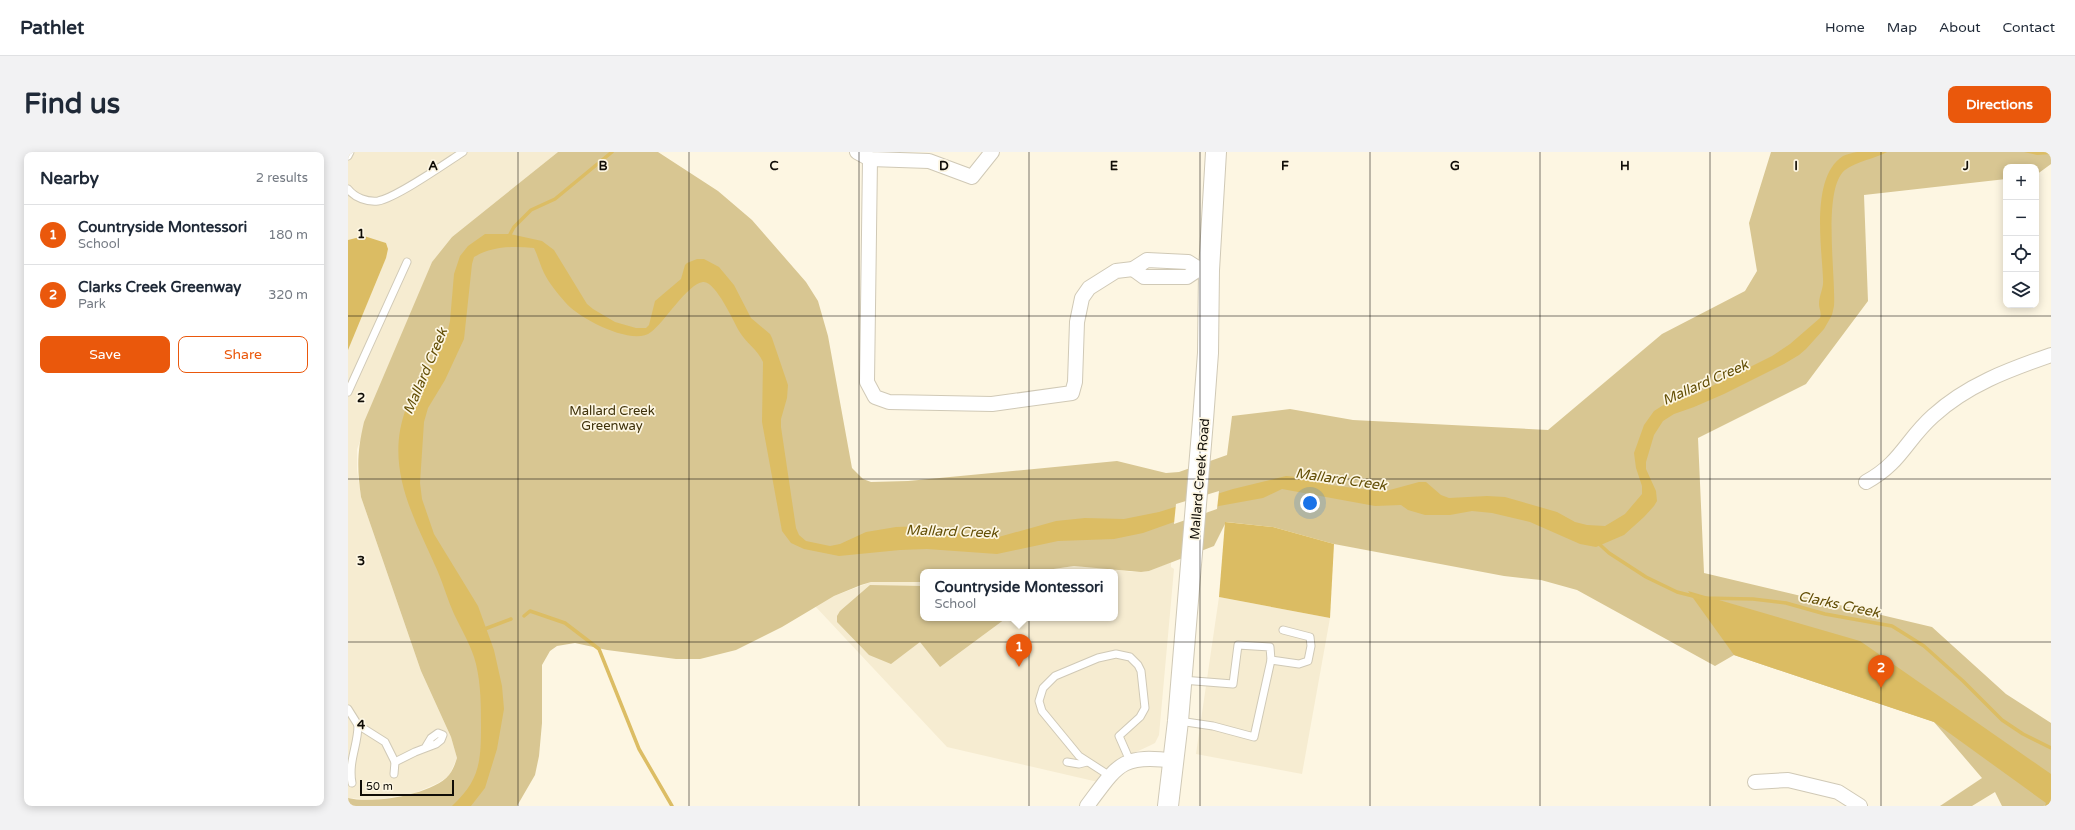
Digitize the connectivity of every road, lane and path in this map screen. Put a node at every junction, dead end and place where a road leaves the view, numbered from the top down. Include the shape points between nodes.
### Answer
1 (350, 152) edge
2 (463, 152) edge
3 (857, 152) edge
4 (992, 152) edge
5 (1216, 152) edge
6 (348, 156) edge
7 (870, 159) junction
8 (348, 189) edge
9 (407, 262) dead end
10 (1204, 269) junction
11 (2051, 355) edge
12 (348, 392) edge
13 (1866, 482) dead end
14 (1283, 630) dead end
15 (1271, 660) junction
16 (1181, 680) junction
17 (348, 709) edge
18 (1178, 721) junction
19 (358, 725) junction
20 (425, 748) dead end
21 (1130, 761) junction
22 (1174, 761) junction
23 (395, 762) junction
24 (1067, 762) dead end
25 (1087, 762) junction
26 (394, 774) dead end
27 (1110, 776) junction
28 (1754, 782) dead end
29 (352, 783) dead end
30 (1087, 806) edge
31 (1168, 806) edge
32 (1860, 806) edge

1 - 6 lane
2 - 8 lane via 397,193 380,200 361,199
3 - 7 street
4 - 7 street via 972,177 929,162
5 - 10 main road, Mallard Creek Road
7 - 10 street via 867,382 875,397 889,402 992,404 1072,393 1075,382 1077,322 1082,298 1089,288 1116,271 1133,269 1144,276 1187,277
9 - 12 lane
10 - 16 main road, Mallard Creek Road via 1208,353
11 - 13 street via 1977,384 1953,399 1932,417 1892,465
14 - 15 lane via 1310,637 1308,661 1299,664
15 - 16 lane via 1270,647 1238,645 1233,684
15 - 18 lane via 1254,737 1213,726
16 - 18 main road, Mallard Creek Road
17 - 19 lane
18 - 22 main road, Mallard Creek Road
19 - 23 lane via 384,742
19 - 29 lane via 357,743 350,766
20 - 23 lane
21 - 22 street via 1147,757
21 - 25 lane via 1119,736 1142,715 1145,708 1144,693 1138,664 1130,657 1116,654 1096,659 1055,676 1047,682 1041,692 1042,711 1079,756
21 - 27 street
22 - 31 main road, Mallard Creek Road
23 - 26 lane
24 - 25 lane
25 - 27 lane
27 - 30 street
28 - 32 street via 1788,780 1838,792

